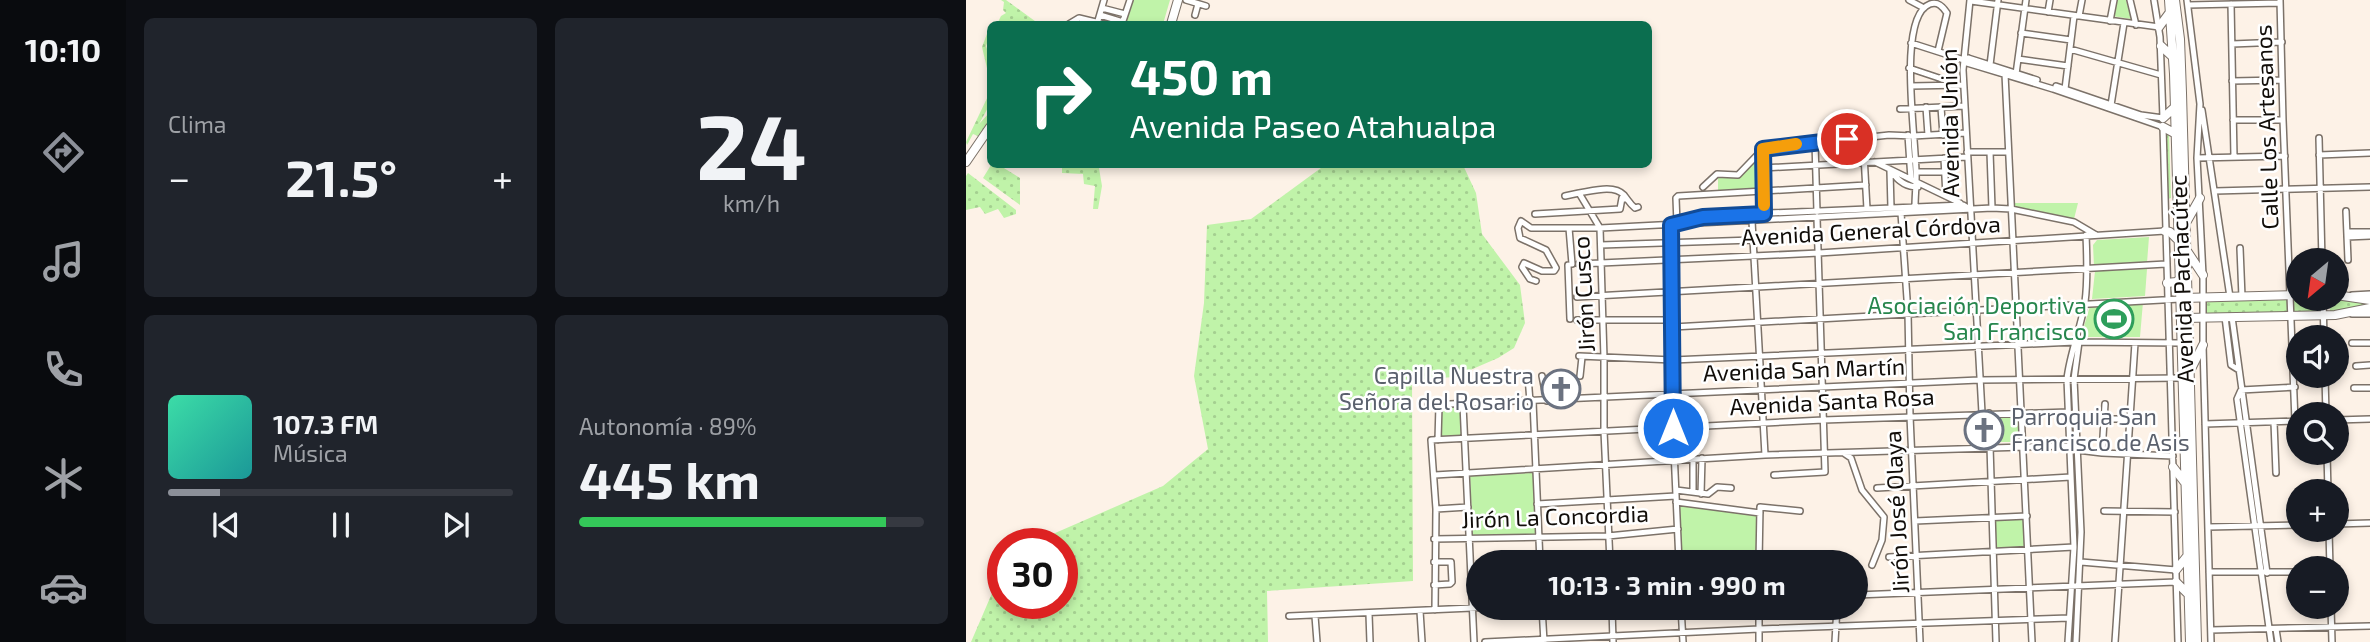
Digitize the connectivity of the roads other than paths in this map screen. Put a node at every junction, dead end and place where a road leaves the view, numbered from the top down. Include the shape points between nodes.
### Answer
1 (1104, 0) edge
2 (1130, 0) edge
3 (1176, 0) edge
4 (1185, 0) edge
5 (1909, 0) edge
6 (2026, 0) edge
7 (2050, 0) edge
8 (2082, 0) edge
9 (2114, 0) edge
10 (2130, 0) edge
11 (2154, 0) edge
12 (2169, 0) edge
13 (2175, 0) edge
14 (1970, 1) edge
15 (1998, 2) edge
16 (2258, 2) edge
17 (2280, 2) edge
18 (2187, 3) edge
19 (2226, 3) edge
20 (1198, 4) junction
21 (1206, 6) dead end
22 (1102, 8) junction
23 (1924, 8) junction
24 (2024, 9) junction
25 (2048, 12) junction
26 (2170, 12) junction
27 (1125, 14) junction
28 (1100, 15) junction
29 (1195, 15) dead end
30 (2077, 16) junction
31 (1100, 21) edge
32 (1117, 21) edge
33 (1123, 21) edge
34 (1170, 21) edge
35 (2110, 21) junction
36 (2124, 23) junction
37 (2136, 24) junction
38 (2158, 27) junction
39 (2021, 33) junction
40 (2071, 40) junction
41 (2281, 42) junction
42 (1912, 43) junction
43 (2232, 44) junction
44 (2161, 46) junction
45 (2070, 49) junction
46 (1938, 51) junction
47 (2174, 58) junction
48 (2018, 59) junction
49 (1964, 60) junction
50 (2118, 63) junction
51 (1990, 65) junction
52 (2068, 66) junction
53 (1909, 68) junction
54 (2004, 74) junction
55 (2016, 74) junction
56 (2161, 75) junction
57 (2282, 80) junction
58 (2232, 81) junction
59 (1954, 83) junction
60 (1963, 85) junction
61 (1911, 86) junction
62 (2065, 89) junction
63 (2178, 93) junction
64 (2200, 104) junction
65 (2111, 105) junction
66 (1964, 106) junction
67 (1926, 107) junction
68 (1941, 107) junction
69 (2175, 107) junction
70 (1912, 108) junction
71 (1900, 109) dead end
72 (2233, 120) junction
73 (2283, 120) junction
74 (2159, 121) junction
75 (987, 129) edge
76 (987, 130) edge
77 (1966, 133) junction
78 (2176, 134) junction
79 (1928, 135) junction
80 (1943, 135) junction
81 (1911, 136) junction
82 (1863, 137) junction
83 (2319, 138) dead end
84 (1815, 142) junction
85 (1763, 149) junction
86 (1990, 152) junction
87 (2008, 152) junction
88 (2370, 153) edge
89 (1967, 154) junction
90 (2319, 155) junction
91 (966, 156) edge
92 (2285, 156) junction
93 (2234, 157) junction
94 (1944, 158) junction
95 (2197, 158) junction
96 (2210, 158) junction
97 (1912, 160) junction
98 (966, 162) edge
99 (1875, 162) junction
100 (1865, 163) junction
101 (1815, 165) junction
102 (1763, 168) junction
103 (1891, 171) junction
104 (1945, 172) junction
105 (1916, 173) junction
106 (1914, 182) junction
107 (1866, 185) junction
108 (1703, 187) dead end
109 (2370, 187) edge
110 (1816, 188) junction
111 (2320, 188) junction
112 (2286, 189) junction
113 (1764, 191) junction
114 (2215, 191) junction
115 (1580, 195) junction
116 (1565, 196) dead end
117 (1946, 196) junction
118 (2200, 198) junction
119 (1627, 200) junction
120 (1639, 207) dead end
121 (1916, 207) junction
122 (1966, 207) junction
123 (1891, 208) junction
124 (1992, 208) junction
125 (2011, 208) junction
126 (1867, 209) junction
127 (1592, 211) junction
128 (2346, 211) dead end
129 (1901, 213) junction
130 (1535, 214) dead end
131 (1764, 214) junction
132 (1817, 215) junction
133 (1752, 221) junction
134 (2185, 224) junction
135 (1674, 225) junction
136 (1569, 228) junction
137 (1600, 228) junction
138 (2165, 231) junction
139 (2086, 233) junction
140 (2347, 234) junction
141 (2370, 234) edge
142 (1753, 240) junction
143 (2013, 240) junction
144 (2179, 241) junction
145 (1971, 242) junction
146 (1671, 243) junction
147 (1601, 245) junction
148 (1903, 247) junction
149 (2186, 248) junction
150 (2240, 248) dead end
151 (2290, 248) edge
152 (2322, 248) edge
153 (2348, 248) edge
154 (1819, 253) junction
155 (1754, 256) junction
156 (1671, 261) junction
157 (1602, 263) junction
158 (1573, 264) junction
159 (2166, 264) junction
160 (2087, 270) junction
161 (2015, 274) junction
162 (1973, 275) junction
163 (2203, 275) junction
164 (1905, 279) junction
165 (2180, 279) junction
166 (1536, 281) dead end
167 (2167, 283) junction
168 (1820, 285) junction
169 (1756, 288) junction
170 (1673, 293) junction
171 (2370, 294) edge
172 (2286, 295) edge
173 (2349, 295) edge
174 (1603, 296) junction
175 (1577, 297) dead end
176 (2230, 297) junction
177 (2242, 297) junction
178 (2349, 297) edge
179 (2184, 298) junction
180 (2202, 298) junction
181 (2167, 299) junction
182 (2370, 300) edge
183 (2085, 303) junction
184 (2016, 307) junction
185 (2370, 308) edge
186 (1975, 310) junction
187 (2292, 312) edge
188 (1908, 313) junction
189 (2370, 314) edge
190 (2323, 315) junction
191 (2335, 315) junction
192 (2292, 316) junction
193 (2228, 317) junction
194 (2168, 318) junction
195 (2184, 318) junction
196 (2202, 318) junction
197 (1821, 319) junction
198 (1603, 321) junction
199 (1758, 322) junction
200 (1673, 323) junction
201 (2292, 325) edge
202 (2323, 325) edge
203 (2077, 342) junction
204 (2135, 343) junction
205 (2169, 343) junction
206 (2181, 343) junction
207 (2352, 343) dead end
208 (2370, 343) edge
209 (2018, 344) junction
210 (2203, 345) junction
211 (1977, 346) junction
212 (1909, 349) junction
213 (1822, 353) junction
214 (1760, 356) junction
215 (1604, 358) junction
216 (1673, 360) junction
217 (2370, 365) edge
218 (2356, 366) dead end
219 (2186, 375) junction
220 (1528, 376) dead end
221 (1542, 376) dead end
222 (1580, 376) dead end
223 (2171, 378) junction
224 (2020, 379) junction
225 (2071, 379) junction
226 (2134, 379) junction
227 (1979, 380) junction
228 (1909, 383) junction
229 (1822, 387) junction
230 (2286, 388) edge
231 (2354, 388) dead end
232 (2370, 388) edge
233 (1761, 390) junction
234 (2241, 390) junction
235 (1673, 393) junction
236 (1604, 397) junction
237 (1547, 401) junction
238 (1531, 402) junction
239 (2105, 404) dead end
240 (1428, 405) dead end
241 (1438, 405) junction
242 (1463, 405) junction
243 (2022, 412) junction
244 (2067, 412) junction
245 (1982, 413) junction
246 (1989, 413) junction
247 (1910, 416) junction
248 (2104, 418) junction
249 (2131, 419) junction
250 (2370, 419) edge
251 (1823, 420) junction
252 (2349, 420) edge
253 (2286, 421) edge
254 (2274, 422) junction
255 (1763, 423) junction
256 (2243, 423) junction
257 (2205, 424) junction
258 (1673, 428) junction
259 (1604, 431) junction
260 (1534, 436) junction
261 (1465, 439) junction
262 (1435, 440) junction
263 (2070, 446) junction
264 (2024, 447) junction
265 (1990, 448) junction
266 (1912, 450) junction
267 (2077, 450) junction
268 (1823, 452) junction
269 (1842, 452) junction
270 (2102, 453) junction
271 (2129, 453) junction
272 (1765, 455) junction
273 (2173, 456) junction
274 (1702, 458) junction
275 (1693, 459) junction
276 (1674, 461) junction
277 (1605, 466) junction
278 (2173, 467) junction
279 (1536, 470) junction
280 (1466, 473) junction
281 (2276, 473) dead end
282 (1434, 475) junction
283 (1774, 475) dead end
284 (2071, 477) junction
285 (2025, 479) junction
286 (1990, 481) junction
287 (2186, 484) junction
288 (1913, 486) junction
289 (1731, 488) dead end
290 (1877, 488) dead end
291 (1693, 492) junction
292 (1701, 494) junction
293 (1676, 496) junction
294 (1607, 500) junction
295 (2190, 500) junction
296 (1537, 503) junction
297 (1468, 508) junction
298 (1436, 509) junction
299 (1759, 510) junction
300 (1800, 510) dead end
301 (2104, 510) dead end
302 (2123, 511) junction
303 (2175, 512) junction
304 (2027, 516) junction
305 (1991, 517) junction
306 (1915, 521) junction
307 (2349, 523) edge
308 (2370, 523) edge
309 (2286, 525) edge
310 (2257, 526) junction
311 (2208, 527) junction
312 (1678, 529) junction
313 (1608, 536) junction
314 (1469, 538) junction
315 (1539, 538) junction
316 (1434, 539) junction
317 (2074, 547) junction
318 (1470, 550) edge
319 (1540, 550) edge
320 (1609, 550) edge
321 (1679, 550) edge
322 (1759, 550) edge
323 (2028, 550) junction
324 (2190, 551) junction
325 (1993, 553) junction
326 (1916, 556) junction
327 (1889, 558) dead end
328 (1434, 562) junction
329 (2081, 562) junction
330 (1872, 565) dead end
331 (2121, 566) junction
332 (2176, 570) junction
333 (2209, 572) junction
334 (2286, 572) edge
335 (2264, 573) junction
336 (2176, 582) junction
337 (2119, 584) junction
338 (1434, 585) junction
339 (2071, 585) junction
340 (2080, 585) junction
341 (2029, 586) junction
342 (1994, 588) junction
343 (1918, 591) junction
344 (1868, 595) edge
345 (2189, 595) junction
346 (1466, 608) edge
347 (1435, 610) junction
348 (1420, 611) junction
349 (1369, 614) junction
350 (1315, 616) junction
351 (1289, 617) dead end
352 (2069, 618) junction
353 (2331, 619) edge
354 (1473, 620) edge
355 (1543, 620) edge
356 (1612, 620) edge
357 (1682, 620) edge
358 (1759, 620) edge
359 (1836, 620) edge
360 (2031, 621) junction
361 (1995, 622) junction
362 (1920, 624) junction
363 (1836, 626) junction
364 (2370, 626) edge
365 (2331, 627) junction
366 (1759, 629) junction
367 (2273, 629) junction
368 (2211, 630) junction
369 (1682, 632) junction
370 (1613, 639) edge
371 (1544, 641) edge
372 (1317, 642) edge
373 (1370, 642) edge
374 (1422, 642) edge
375 (1474, 642) edge
376 (1486, 642) edge
377 (1683, 642) edge
378 (1759, 642) edge
379 (1835, 642) edge
380 (1920, 642) edge
381 (1996, 642) edge
382 (2032, 642) edge
383 (2068, 642) edge
384 (2076, 642) edge
385 (2115, 642) edge
386 (2178, 642) edge
387 (2190, 642) edge
388 (2197, 642) edge
389 (2211, 642) edge
390 (2271, 642) edge
391 (2278, 642) edge
392 (2332, 642) edge

1 - 22 street
2 - 27 street
3 - 34 main road
4 - 20 street
5 - 23 street
6 - 24 street
7 - 25 street
8 - 30 street
9 - 35 street
10 - 37 street
11 - 38 street, Avenida Pachacútec
12 - 26 main road, Avenida Pachacútec
13 - 63 main road, Avenida Pachacútec via 2180,39
14 - 15 street
14 - 49 street, Avenida Unión
15 - 24 street
15 - 51 street
16 - 17 street
16 - 19 street
17 - 41 street, Calle Los Artesanos
18 - 19 street
18 - 64 street, Avenida Pachacútec
19 - 43 street
20 - 21 street
20 - 29 street
22 - 27 street
22 - 28 street
23 - 42 street
23 - 46 street via 1938,4 1947,13
24 - 25 street
24 - 39 street
25 - 30 street
26 - 38 main road
26 - 47 main road, Avenida Pachacútec
27 - 33 street
28 - 31 street
28 - 32 street
30 - 35 street
30 - 40 street
35 - 36 street
36 - 37 street
36 - 50 street
37 - 38 street
38 - 44 street, Avenida Pachacútec
39 - 40 street
39 - 48 street
40 - 45 street
41 - 43 street
41 - 57 street, Calle Los Artesanos
42 - 46 street
42 - 53 street
43 - 58 street
44 - 47 main road
44 - 56 street, Avenida Pachacútec
45 - 50 street
45 - 52 street
46 - 49 street
47 - 63 main road, Avenida Pachacútec
48 - 52 street
48 - 55 street
49 - 51 street
49 - 54 street
49 - 60 street, Avenida Unión
50 - 56 street
50 - 65 street
51 - 55 street
52 - 62 street
53 - 59 street
53 - 61 street
54 - 74 street
54 - 87 street
55 - 62 street
56 - 74 street, Avenida Pachacútec
57 - 58 street
57 - 73 street, Calle Los Artesanos
58 - 72 street
59 - 60 street
59 - 61 street
60 - 66 street, Avenida Unión
61 - 70 street
62 - 65 street
63 - 69 main road, Avenida Pachacútec
63 - 134 main road, Avenida Pachacútec
64 - 95 street, Avenida Pachacútec
64 - 96 street
65 - 74 street
66 - 68 street
66 - 77 street, Avenida Unión
67 - 68 street
67 - 70 street
67 - 79 street
68 - 80 street
69 - 74 main road
69 - 78 main road, Avenida Pachacútec
70 - 71 street
70 - 81 street
72 - 73 street
72 - 93 street
73 - 92 street, Calle Los Artesanos
74 - 78 main road
74 - 138 street, Avenida Pachacútec
75 - 91 main road
76 - 98 main road
77 - 80 street
77 - 89 street, Avenida Unión
78 - 144 main road, Avenida Pachacútec
79 - 80 street
79 - 81 street
81 - 82 street
81 - 97 street
82 - 84 street
82 - 100 street
83 - 90 street
84 - 85 street
84 - 101 street
85 - 102 street
85 - 108 street via 1738,174 1717,174
86 - 87 street
86 - 89 street
86 - 124 street
87 - 125 street
88 - 90 street
89 - 94 street
89 - 122 street, Avenida Unión
90 - 111 street
92 - 93 street
92 - 112 street, Calle Los Artesanos
93 - 96 street
94 - 97 street
94 - 104 street
95 - 96 street
95 - 118 street, Avenida Pachacútec
96 - 114 street
97 - 99 street
97 - 105 street
97 - 106 street
99 - 100 street
99 - 103 street
100 - 101 street
100 - 107 street
101 - 102 street
101 - 110 street
102 - 113 street
103 - 106 street
103 - 123 street
104 - 105 street
104 - 117 street
105 - 106 street
106 - 117 street
106 - 121 street
107 - 110 street
107 - 126 street
109 - 111 street
110 - 113 street
110 - 132 street
111 - 112 street
111 - 152 street
112 - 114 street
112 - 151 street, Calle Los Artesanos
113 - 131 street
113 - 135 street via 1676,196
114 - 176 street
115 - 116 street
115 - 119 street via 1608,189 1622,193
115 - 127 street, Jirón Cusco
117 - 122 street
118 - 134 main road
118 - 163 street, Avenida Pachacútec
119 - 120 street
119 - 127 street via 1622,198 1620,209
121 - 122 street
121 - 123 street
122 - 124 street
122 - 129 street
122 - 145 street, Avenida Unión
123 - 126 street
124 - 125 street
125 - 139 street via 2074,222
125 - 143 street
126 - 132 street
127 - 130 street
127 - 137 street, Jirón Cusco
128 - 140 street
129 - 132 street
129 - 148 street, Jirón José Olaya
131 - 132 street
131 - 135 street via 1703,217
132 - 133 street
132 - 154 street
133 - 135 street
133 - 142 street
134 - 149 main road, Avenida Pachacútec
135 - 137 street
135 - 146 street
136 - 137 street
136 - 158 street
136 - 166 street via 1531,228 1520,222 1520,238 1546,250 1556,269 1547,272 1524,263 1522,267
137 - 147 street, Jirón Cusco
138 - 139 street, Avenida General Córdova
138 - 144 main road
138 - 159 street, Avenida Pachacútec
139 - 143 street, Avenida General Córdova
139 - 160 street
140 - 141 street
140 - 153 street
142 - 146 street
142 - 155 street
143 - 145 street, Avenida General Córdova
143 - 161 street
144 - 165 main road, Avenida Pachacútec
145 - 148 street, Avenida General Córdova
145 - 162 street, Avenida Unión
146 - 147 street
146 - 156 street
147 - 157 street, Jirón Cusco
148 - 154 street, Avenida General Córdova
148 - 164 street, Jirón José Olaya
149 - 163 main road
149 - 179 main road, Avenida Pachacútec
150 - 177 street
154 - 155 street, Avenida General Córdova
154 - 168 street
155 - 156 street, Avenida General Córdova
155 - 169 street
156 - 157 street, Avenida General Córdova
156 - 170 street
157 - 158 street, Avenida General Córdova
157 - 174 street, Jirón Cusco
158 - 198 street via 1573,320
159 - 160 street
159 - 167 street, Avenida Pachacútec
160 - 161 street
160 - 183 street
161 - 162 street
161 - 184 street
162 - 164 street
162 - 186 street, Avenida Unión
163 - 180 street, Avenida Pachacútec
164 - 168 street
164 - 188 street, Jirón José Olaya
165 - 167 main road
165 - 179 main road, Avenida Pachacútec
167 - 181 street, Avenida Pachacútec
168 - 169 street
168 - 197 street
169 - 170 street
169 - 199 street
170 - 174 street
170 - 200 street
171 - 173 street
172 - 177 main road
174 - 175 street
174 - 198 street, Jirón Cusco
176 - 177 main road
176 - 180 main road
178 - 182 main road
179 - 180 main road
179 - 181 street
179 - 195 main road, Avenida Pachacútec
180 - 196 street, Avenida Pachacútec
181 - 183 street
181 - 194 street, Avenida Pachacútec
183 - 184 street
183 - 203 street
184 - 186 street
184 - 209 street
185 - 191 main road
186 - 188 street
186 - 211 street, Avenida Unión
187 - 192 street, Calle Los Artesanos
188 - 197 street
188 - 212 street, Jirón José Olaya
189 - 191 street
190 - 191 main road
190 - 192 main road
190 - 202 street
192 - 193 main road
192 - 201 street, Calle Los Artesanos
193 - 196 main road
193 - 234 street via 2231,365 2239,370
194 - 195 street
194 - 205 street, Avenida Pachacútec
195 - 196 main road
195 - 206 main road, Avenida Pachacútec
195 - 219 main road, Avenida Pachacútec
196 - 210 street, Avenida Pachacútec
197 - 199 street
197 - 213 street
198 - 200 street
198 - 215 street, Jirón Cusco
199 - 200 street
199 - 214 street
200 - 216 street
203 - 204 street
203 - 209 street
203 - 225 street
204 - 205 street
204 - 226 street
205 - 206 street
205 - 223 street, Avenida Pachacútec
206 - 219 main road, Avenida Pachacútec
207 - 208 street
209 - 211 street
209 - 224 street
210 - 219 main road
210 - 257 street, Avenida Pachacútec
211 - 212 street
211 - 227 street, Avenida Unión
212 - 213 street
212 - 228 street, Jirón José Olaya
213 - 214 street
213 - 229 street
214 - 216 street
214 - 233 street
215 - 216 street
215 - 222 street via 1580,357
215 - 236 street, Jirón Cusco
216 - 235 street
217 - 218 street
219 - 223 street, Avenida San Martín
219 - 287 main road, Avenida Pachacútec
219 - 295 main road, Avenida Pachacútec
220 - 238 street
221 - 237 street
223 - 226 street, Avenida San Martín
223 - 273 street, Avenida Pachacútec
224 - 225 street, Avenida San Martín
224 - 227 street, Avenida San Martín
224 - 243 street
225 - 226 street, Avenida San Martín
225 - 244 street
225 - 267 street
226 - 249 street
227 - 228 street, Avenida San Martín
227 - 245 street, Avenida Unión
228 - 229 street, Avenida San Martín
228 - 247 street, Jirón José Olaya
229 - 233 street, Avenida San Martín
229 - 251 street
230 - 234 street
231 - 232 street
233 - 235 street, Avenida San Martín
233 - 255 street
234 - 256 street
235 - 236 street, Avenida San Martín
235 - 258 street
236 - 237 street, Avenida San Martín
236 - 259 street, Jirón Cusco
237 - 238 street, Avenida San Martín
238 - 242 street, Avenida San Martín
238 - 260 street
239 - 248 street
240 - 241 street, Avenida San Martín
241 - 242 street, Avenida San Martín
241 - 262 street
242 - 261 street
243 - 244 street, Avenida Santa Rosa
243 - 246 street, Avenida Santa Rosa
243 - 264 street
244 - 263 street
245 - 246 street, Avenida Santa Rosa
245 - 247 street, Avenida Santa Rosa
246 - 265 street
247 - 251 street, Avenida Santa Rosa
247 - 266 street, Jirón José Olaya
248 - 249 street
248 - 270 street
249 - 271 street
250 - 252 street
251 - 255 street, Avenida Santa Rosa
251 - 268 street
253 - 254 street
254 - 256 street
254 - 281 street
255 - 258 street, Avenida Santa Rosa
255 - 272 street
256 - 257 street
256 - 310 street
257 - 311 street, Avenida Pachacútec
258 - 259 street, Avenida Santa Rosa
258 - 276 street
259 - 260 street, Avenida Santa Rosa
259 - 277 street, Jirón Cusco
260 - 261 street, Avenida Santa Rosa
260 - 279 street
261 - 262 street, Avenida Santa Rosa
261 - 280 street
262 - 282 street
263 - 264 street
263 - 267 street
263 - 284 street
264 - 265 street
264 - 285 street
265 - 266 street
265 - 286 street
266 - 269 street
266 - 288 street, Jirón José Olaya
267 - 270 street
267 - 329 street
268 - 269 street
268 - 272 street
268 - 283 street via 1825,471
269 - 330 street via 1851,458 1862,490 1884,517 1882,540
270 - 271 street
271 - 273 street
271 - 302 street
272 - 274 street
273 - 278 street, Avenida Pachacútec
274 - 275 street
274 - 292 street
275 - 276 street
275 - 291 street
276 - 277 street
276 - 293 street
277 - 279 street
277 - 294 street, Jirón Cusco
278 - 287 main road
278 - 303 street, Avenida Pachacútec
279 - 280 street
279 - 296 street
280 - 282 street
280 - 297 street
282 - 298 street
284 - 285 street
284 - 317 street
285 - 286 street
285 - 304 street
286 - 288 street
286 - 305 street
287 - 295 main road, Avenida Pachacútec
288 - 290 street
288 - 306 street, Jirón José Olaya
289 - 292 street via 1717,487 1708,495
291 - 292 street
291 - 293 street
293 - 294 street
293 - 299 street
293 - 312 street
294 - 296 street
294 - 313 street, Jirón Cusco
295 - 324 main road, Avenida Pachacútec
296 - 315 street
297 - 298 street
297 - 314 street
298 - 316 street
299 - 300 street
299 - 322 street
301 - 302 street
302 - 303 street
302 - 331 street
303 - 332 street, Avenida Pachacútec
304 - 305 street
304 - 323 street
305 - 306 street
305 - 325 street
306 - 326 street, Jirón José Olaya
307 - 308 street
309 - 310 street
310 - 311 street
310 - 335 street
311 - 333 street, Avenida Pachacútec
312 - 313 street, Jirón La Concordia
312 - 321 street
313 - 315 street, Jirón La Concordia
313 - 320 street, Jirón Cusco
314 - 315 street, Jirón La Concordia
314 - 316 street, Jirón La Concordia
314 - 318 street
315 - 319 street
316 - 328 street
317 - 323 street
317 - 339 street
323 - 325 street
323 - 341 street
324 - 332 main road
324 - 345 main road, Avenida Pachacútec
324 - 388 main road, Avenida Pachacútec
325 - 326 street
325 - 342 street
326 - 327 street
326 - 343 street, Jirón José Olaya
328 - 338 street
328 - 338 street via 1451,562 1452,572 1451,583
329 - 331 street
329 - 340 street
331 - 332 street
331 - 337 street
332 - 336 street, Avenida Pachacútec
333 - 335 street
333 - 368 street, Avenida Pachacútec
334 - 335 street
335 - 367 street
336 - 337 street
336 - 345 main road
336 - 386 street, Avenida Pachacútec
337 - 340 street
337 - 385 street
338 - 347 street
339 - 340 street
339 - 341 street
339 - 352 street
340 - 384 street
341 - 342 street
341 - 360 street
342 - 343 street
342 - 361 street
343 - 344 street
343 - 362 street, Jirón José Olaya
345 - 387 main road, Avenida Pachacútec
346 - 347 street
347 - 348 street
348 - 349 street
348 - 374 street
349 - 350 street
349 - 373 street
350 - 351 street
350 - 372 street
352 - 360 street
352 - 383 street
353 - 365 street
354 - 375 street
355 - 371 street
356 - 370 street
357 - 369 street
358 - 366 street
359 - 363 street
360 - 361 street
360 - 382 street
361 - 362 street
361 - 381 street
362 - 363 street
362 - 380 street, Jirón José Olaya
363 - 366 street
363 - 379 street
364 - 365 street
365 - 367 street
365 - 392 street
366 - 369 street
366 - 378 street
367 - 368 street
367 - 390 street
367 - 391 street
368 - 389 street, Avenida Pachacútec
369 - 370 street
369 - 377 street
370 - 371 street
371 - 376 street

